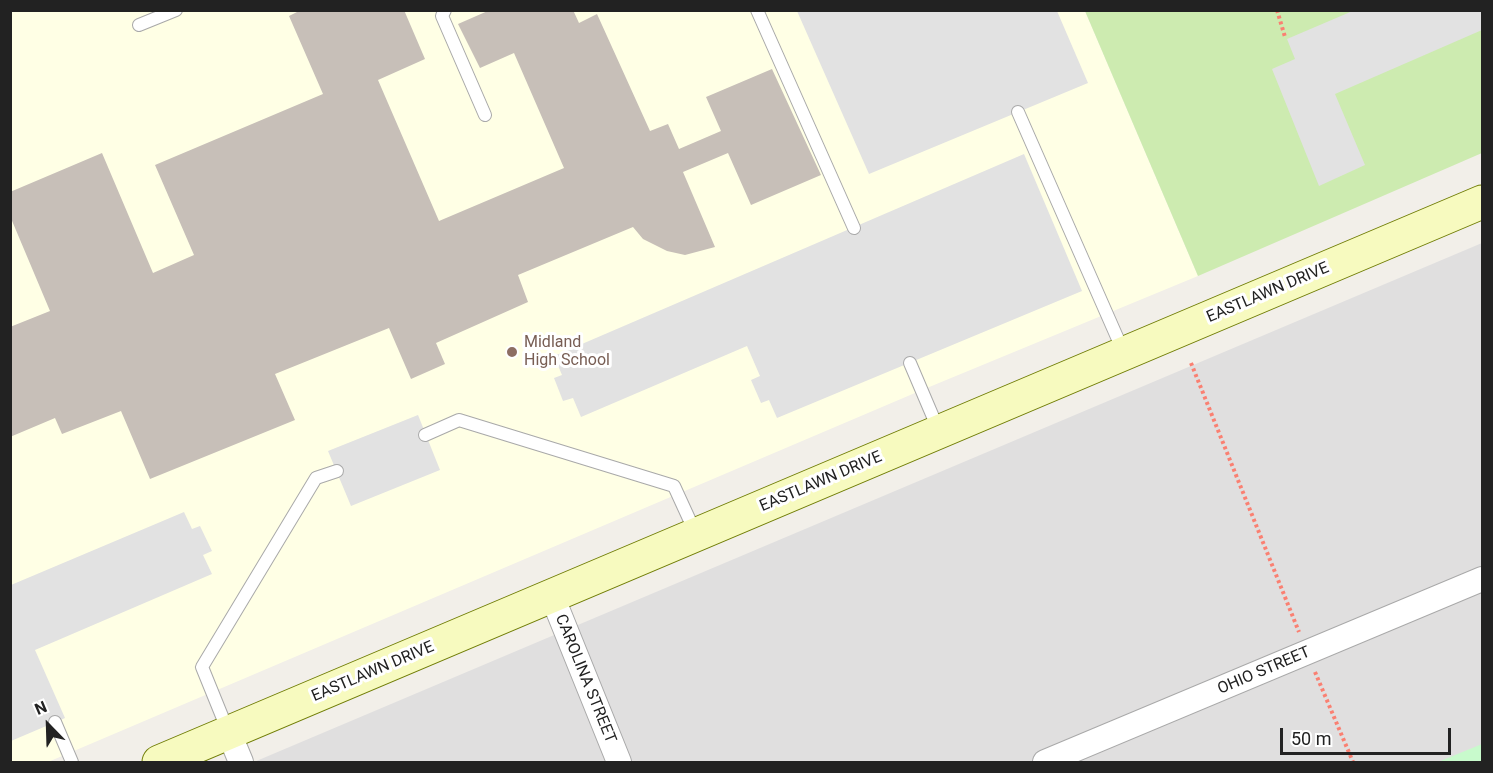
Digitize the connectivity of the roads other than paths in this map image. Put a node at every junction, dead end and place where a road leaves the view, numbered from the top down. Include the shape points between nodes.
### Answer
1 (176, 10) edge
2 (446, 10) edge
3 (757, 10) edge
4 (139, 25) dead end
5 (1018, 112) dead end
6 (485, 116) dead end
7 (1482, 202) edge
8 (854, 228) dead end
9 (1124, 354) junction
10 (910, 363) dead end
11 (939, 432) junction
12 (425, 435) dead end
13 (337, 471) dead end
14 (696, 535) junction
15 (1482, 579) edge
16 (552, 596) junction
17 (55, 722) dead end
18 (235, 748) edge
19 (72, 762) edge
20 (159, 762) edge
21 (619, 762) edge
22 (1045, 762) edge

1 - 4 lane
2 - 6 lane via 442,16
3 - 8 lane
5 - 9 lane
7 - 9 street, EASTLAWN DRIVE
9 - 11 street, EASTLAWN DRIVE
10 - 11 lane
11 - 14 street, EASTLAWN DRIVE
12 - 14 lane via 459,420 674,486
13 - 18 lane via 316,478 202,667
14 - 16 street, EASTLAWN DRIVE
15 - 22 street, OHIO STREET
16 - 18 street, EASTLAWN DRIVE
16 - 21 street, CAROLINA STREET
17 - 19 lane
18 - 20 street, EASTLAWN DRIVE

